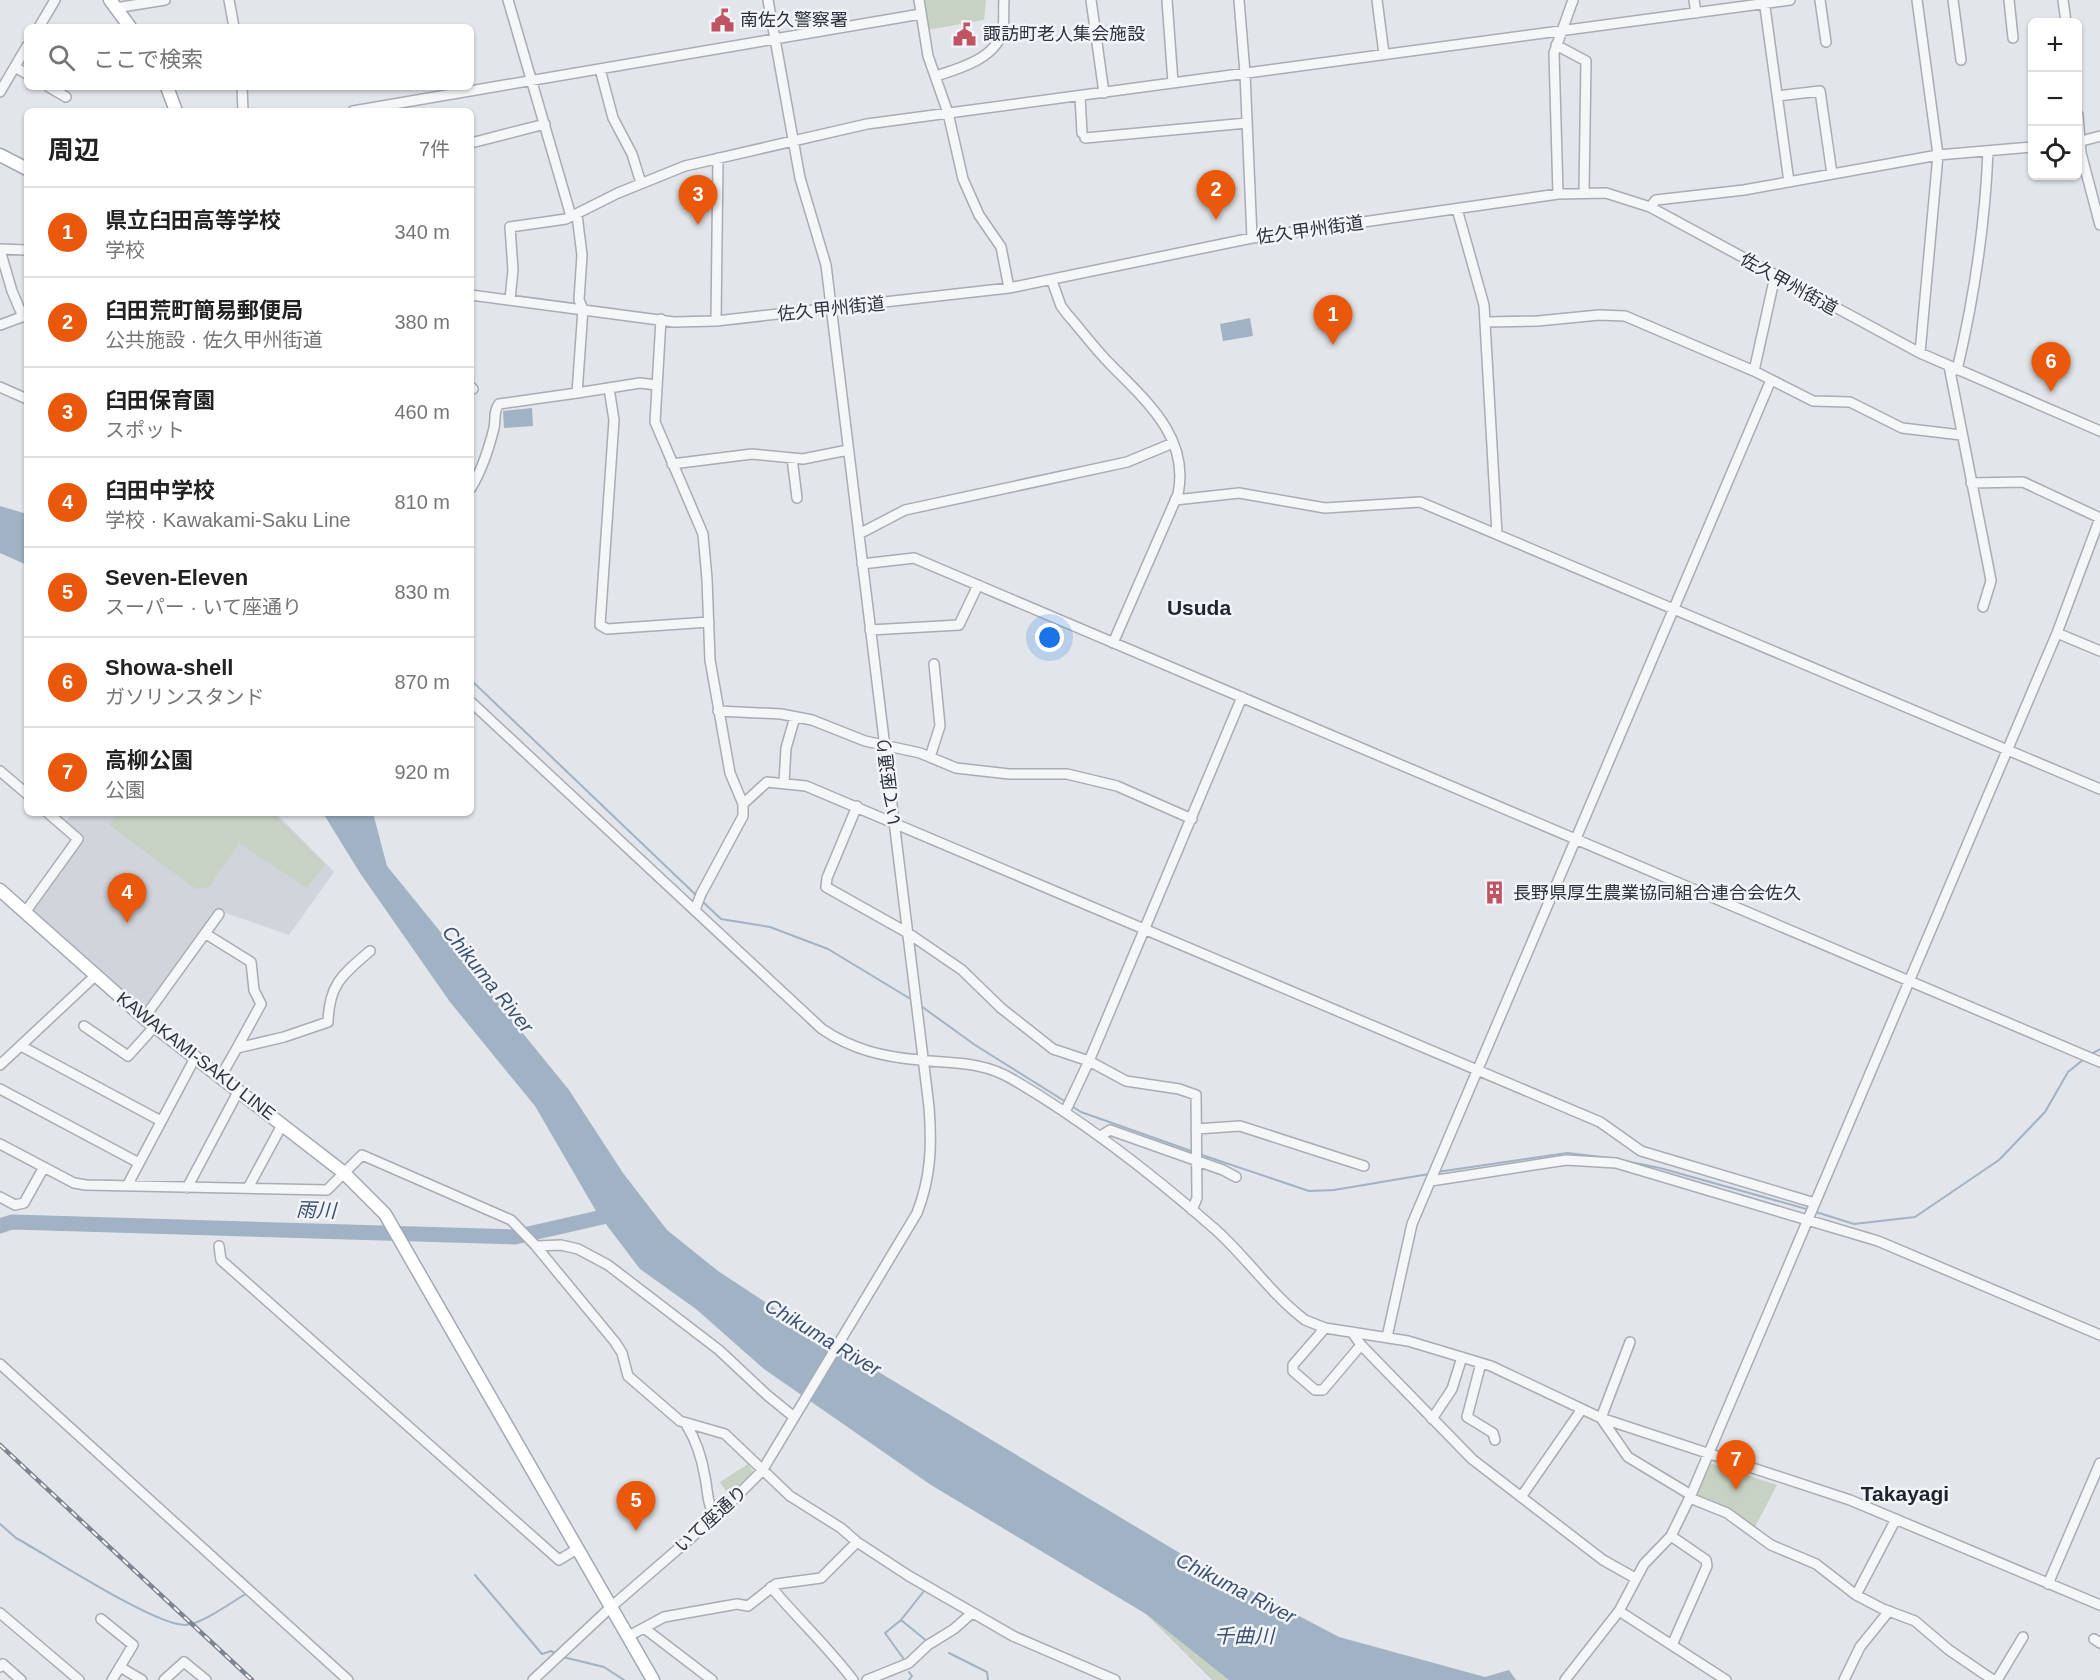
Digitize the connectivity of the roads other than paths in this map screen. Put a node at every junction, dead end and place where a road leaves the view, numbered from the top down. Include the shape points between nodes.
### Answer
1 (55, 0) edge
2 (165, 0) edge
3 (229, 0) edge
4 (508, 0) edge
5 (768, 0) edge
6 (920, 0) edge
7 (1004, 0) edge
8 (1091, 0) edge
9 (1167, 0) edge
10 (1239, 0) edge
11 (1377, 0) edge
12 (1573, 0) edge
13 (1694, 0) edge
14 (1788, 0) edge
15 (1820, 0) edge
16 (1917, 0) edge
17 (1953, 0) edge
18 (2008, 0) edge
19 (2063, 0) edge
20 (1765, 2) edge
21 (113, 4) edge
22 (1696, 13) junction
23 (921, 14) junction
24 (2065, 18) edge
25 (41, 24) edge
26 (128, 24) edge
27 (233, 24) edge
28 (1560, 30) junction
29 (774, 37) junction
30 (2013, 38) dead end
31 (1826, 42) dead end
32 (1556, 45) junction
33 (24, 51) edge
34 (1384, 54) junction
35 (1961, 60) dead end
36 (15, 67) junction
37 (600, 69) junction
38 (24, 72) edge
39 (1245, 73) junction
40 (936, 76) junction
41 (531, 81) junction
42 (1173, 83) junction
43 (54, 90) edge
44 (168, 90) edge
45 (242, 90) edge
46 (0, 92) edge
47 (1104, 93) junction
48 (1080, 96) junction
49 (1778, 96) junction
50 (66, 97) dead end
51 (175, 108) edge
52 (243, 108) edge
53 (385, 108) edge
54 (948, 113) junction
55 (1247, 123) junction
56 (544, 124) junction
57 (2100, 136) edge
58 (474, 141) edge
59 (2082, 141) edge
60 (793, 143) junction
61 (2028, 147) edge
62 (1988, 152) junction
63 (2082, 154) edge
64 (0, 155) edge
65 (1938, 155) junction
66 (718, 158) junction
67 (24, 167) edge
68 (1832, 174) junction
69 (1789, 182) junction
70 (641, 183) junction
71 (1584, 192) junction
72 (1558, 194) junction
73 (1650, 207) junction
74 (1457, 209) junction
75 (574, 215) junction
76 (2100, 225) edge
77 (1252, 238) junction
78 (0, 249) edge
79 (24, 250) edge
80 (1775, 276) junction
81 (1052, 281) junction
82 (1009, 288) junction
83 (474, 295) edge
84 (510, 299) junction
85 (583, 309) junction
86 (830, 309) junction
87 (24, 314) edge
88 (24, 316) edge
89 (661, 319) junction
90 (716, 321) junction
91 (1486, 322) junction
92 (0, 325) edge
93 (1920, 353) junction
94 (1953, 368) junction
95 (1754, 372) junction
96 (1771, 380) junction
97 (656, 385) junction
98 (0, 387) edge
99 (609, 388) junction
100 (577, 393) junction
101 (24, 398) edge
102 (2100, 431) edge
103 (1961, 435) junction
104 (1173, 443) junction
105 (848, 450) junction
106 (792, 458) junction
107 (672, 464) junction
108 (474, 482) edge
109 (1971, 483) junction
110 (797, 498) dead end
111 (1175, 500) junction
112 (2100, 518) edge
113 (859, 534) junction
114 (1497, 534) junction
115 (862, 564) junction
116 (978, 585) junction
117 (1983, 607) dead end
118 (1674, 609) junction
119 (709, 622) junction
120 (870, 630) junction
121 (2057, 633) junction
122 (1113, 643) junction
123 (2100, 651) edge
124 (934, 664) dead end
125 (1242, 697) junction
126 (474, 705) edge
127 (718, 711) junction
128 (795, 717) junction
129 (884, 746) junction
130 (2007, 750) junction
131 (930, 757) junction
132 (0, 771) edge
133 (784, 782) junction
134 (2100, 789) edge
135 (24, 791) edge
136 (744, 804) junction
137 (857, 806) junction
138 (51, 816) edge
139 (1192, 819) junction
140 (894, 822) junction
141 (1576, 839) junction
142 (0, 890) edge
143 (698, 901) junction
144 (26, 912) junction
145 (219, 914) dead end
146 (1145, 929) junction
147 (908, 933) junction
148 (206, 934) junction
149 (370, 951) dead end
150 (96, 975) junction
151 (1910, 981) junction
152 (144, 1018) junction
153 (84, 1026) dead end
154 (155, 1026) junction
155 (21, 1046) junction
156 (237, 1048) junction
157 (196, 1056) junction
158 (922, 1060) junction
159 (1089, 1061) junction
160 (2100, 1062) edge
161 (0, 1065) edge
162 (1478, 1069) junction
163 (221, 1076) junction
164 (0, 1089) edge
165 (239, 1090) junction
166 (1068, 1106) junction
167 (161, 1121) junction
168 (282, 1125) junction
169 (1196, 1129) junction
170 (1102, 1135) junction
171 (0, 1144) edge
172 (1195, 1156) junction
173 (139, 1163) junction
174 (1364, 1166) dead end
175 (44, 1167) junction
176 (343, 1172) junction
177 (1433, 1176) junction
178 (1236, 1177) dead end
179 (127, 1186) junction
180 (188, 1188) junction
181 (248, 1188) junction
182 (0, 1197) edge
183 (1192, 1210) junction
184 (1812, 1211) junction
185 (219, 1246) dead end
186 (536, 1246) junction
187 (1325, 1328) junction
188 (1352, 1332) junction
189 (2100, 1335) edge
190 (1387, 1337) junction
191 (1630, 1342) dead end
192 (1361, 1345) junction
193 (1462, 1357) junction
194 (1481, 1362) junction
195 (0, 1364) edge
196 (1582, 1409) junction
197 (797, 1413) junction
198 (1600, 1418) junction
199 (1432, 1419) junction
200 (686, 1424) junction
201 (1495, 1440) dead end
202 (1709, 1454) junction
203 (2100, 1463) edge
204 (762, 1471) junction
205 (1521, 1497) junction
206 (1691, 1497) junction
207 (716, 1518) junction
208 (1896, 1519) junction
209 (1671, 1536) junction
210 (857, 1542) junction
211 (577, 1549) junction
212 (1635, 1578) junction
213 (2048, 1584) junction
214 (771, 1587) junction
215 (1856, 1595) junction
216 (2100, 1605) edge
217 (611, 1607) junction
218 (1619, 1611) junction
219 (1888, 1611) junction
220 (0, 1613) edge
221 (972, 1613) junction
222 (101, 1619) dead end
223 (644, 1628) junction
224 (627, 1637) junction
225 (2023, 1637) dead end
226 (1672, 1645) junction
227 (0, 1667) edge
228 (120, 1667) junction
229 (21, 1680) edge
230 (79, 1680) edge
231 (112, 1680) edge
232 (142, 1680) edge
233 (164, 1680) edge
234 (206, 1680) edge
235 (348, 1680) edge
236 (533, 1680) edge
237 (652, 1680) edge
238 (712, 1680) edge
239 (853, 1680) edge
240 (867, 1680) edge
241 (1115, 1680) edge
242 (1565, 1680) edge
243 (1726, 1680) edge
244 (1844, 1680) edge
245 (1995, 1680) edge

1 - 25 street
2 - 21 street
3 - 27 street
4 - 41 street
5 - 29 street, いて座通り
6 - 23 street
7 - 40 street via 1002,32 995,44 974,62
8 - 47 street
9 - 42 street
10 - 39 street
11 - 34 street
12 - 28 street
13 - 22 street
14 - 20 street
15 - 31 street
16 - 65 street
17 - 35 street
18 - 30 street
19 - 24 street
20 - 22 street
20 - 49 street
21 - 26 main road
22 - 28 street
23 - 29 street
23 - 40 street via 928,56
28 - 32 street
28 - 34 street
29 - 37 street
29 - 60 street, いて座通り
32 - 71 street via 1586,61
32 - 72 street
33 - 36 street
34 - 39 street
36 - 38 street
36 - 46 street
37 - 41 street
37 - 70 street via 613,118 632,154
39 - 42 street
39 - 55 street
40 - 54 street
41 - 53 street
41 - 56 street
42 - 47 street
43 - 50 street
44 - 51 main road
45 - 52 street
47 - 48 street
48 - 54 street
48 - 55 street via 1083,136
49 - 68 street via 1820,91
49 - 69 street
54 - 60 street via 867,124
54 - 82 street via 963,179 979,215 1001,247
55 - 77 street
56 - 58 street
56 - 75 street
57 - 59 street
60 - 66 street
60 - 86 street, いて座通り via 803,191 822,248
61 - 62 street
62 - 65 street
62 - 94 street via 1975,288
63 - 76 street
64 - 67 main road
65 - 68 street
65 - 93 street
66 - 70 street
66 - 90 street
68 - 69 street
69 - 73 street via 1656,200
70 - 75 street
71 - 72 street, 佐久甲州街道
71 - 73 street, 佐久甲州街道 via 1619,196
72 - 74 street, 佐久甲州街道
73 - 80 street, 佐久甲州街道
74 - 77 street, 佐久甲州街道
74 - 91 street via 1482,294
75 - 84 street via 556,222 510,227
75 - 85 street via 582,255 579,300
77 - 81 street, 佐久甲州街道
78 - 79 street
78 - 87 street via 12,291
80 - 93 street, 佐久甲州街道
80 - 95 street
81 - 82 street, 佐久甲州街道
81 - 104 street via 1061,306 1109,364 1156,411
82 - 86 street, 佐久甲州街道
83 - 84 street, 佐久甲州街道
84 - 85 street, 佐久甲州街道
85 - 89 street, 佐久甲州街道
85 - 100 street
86 - 90 street, 佐久甲州街道
86 - 105 street, いて座通り
88 - 92 street
89 - 90 street, 佐久甲州街道
89 - 97 street
91 - 95 street via 1625,316
91 - 114 street
93 - 94 street, 佐久甲州街道
94 - 102 street, 佐久甲州街道
94 - 103 street
95 - 96 street
96 - 103 street via 1813,401 1850,402 1902,428
96 - 118 street
97 - 99 street via 640,383
97 - 107 street via 655,422
98 - 101 street
99 - 100 street
99 - 119 street via 614,420 600,625 607,629
100 - 108 street via 500,404
103 - 109 street
104 - 111 street via 1180,473
104 - 113 street via 1127,462 905,510
105 - 106 street
105 - 113 street, いて座通り
106 - 107 street via 752,453
106 - 110 street
107 - 119 street via 703,534
109 - 112 street via 2023,482
109 - 117 street via 1990,581
111 - 114 street via 1239,493 1325,508 1420,502
111 - 122 street
112 - 121 street
113 - 115 street, いて座通り
114 - 118 street
115 - 116 street via 914,558
115 - 120 street, いて座通り
116 - 120 street via 959,625
116 - 122 street
118 - 130 street
118 - 141 street
119 - 127 street
120 - 129 street, いて座通り
121 - 123 street
121 - 130 street
122 - 125 street
124 - 131 street via 940,726
125 - 139 street
125 - 141 street
126 - 143 street
127 - 128 street
127 - 136 street via 730,773
128 - 129 street
128 - 133 street via 786,748
129 - 131 street
129 - 140 street, いて座通り
130 - 134 street
130 - 151 street
131 - 139 street via 956,768 1009,774 1067,774 1117,786
132 - 135 street
133 - 136 street via 767,782
133 - 137 street via 813,788
136 - 143 street via 743,816
137 - 140 street
137 - 147 street via 825,885
138 - 144 street via 78,839
139 - 146 street
140 - 146 street
140 - 147 street, いて座通り
141 - 151 street
141 - 162 street
142 - 144 main road, KAWAKAMI-SAKU LINE
143 - 158 street via 831,1035 860,1050
144 - 150 main road, KAWAKAMI-SAKU LINE
145 - 148 street
146 - 159 street
146 - 162 street
147 - 158 street, いて座通り
147 - 159 street via 962,970 1000,1008 1053,1049
148 - 152 street
148 - 156 street via 251,962 254,990 261,1004
149 - 156 street via 334,988 328,1022
150 - 152 main road, KAWAKAMI-SAKU LINE
150 - 155 street
151 - 160 street
151 - 184 street
152 - 154 main road, KAWAKAMI-SAKU LINE
153 - 154 street via 128,1056
154 - 157 main road, KAWAKAMI-SAKU LINE
155 - 161 street
155 - 167 street
156 - 163 street
157 - 163 main road, KAWAKAMI-SAKU LINE
157 - 167 street
158 - 166 street via 991,1068
158 - 197 street, いて座通り via 932,1151 928,1181 897,1247
159 - 166 street
159 - 169 street via 1126,1080 1193,1092 1197,1101
162 - 177 street
162 - 184 street via 1600,1122 1641,1151
163 - 165 main road, KAWAKAMI-SAKU LINE
164 - 173 street
165 - 168 main road, KAWAKAMI-SAKU LINE
165 - 180 street
166 - 170 street
167 - 173 street
168 - 176 main road, KAWAKAMI-SAKU LINE
168 - 181 street
169 - 172 street
169 - 174 street via 1240,1126
170 - 172 street via 1110,1130
170 - 183 street
171 - 175 street
172 - 178 street
172 - 183 street via 1197,1198
173 - 179 street
175 - 179 street via 74,1183
175 - 182 street via 24,1203 15,1205
176 - 181 street via 327,1190
176 - 186 street via 355,1158 367,1156 504,1216
176 - 211 main road, KAWAKAMI-SAKU LINE via 391,1222
177 - 184 street via 1566,1160 1599,1160
177 - 190 street via 1408,1235
179 - 180 street
180 - 181 street
183 - 187 street via 1245,1258 1298,1315
184 - 189 street
184 - 202 street
185 - 211 street via 221,1260 559,1560
186 - 197 street via 578,1249 608,1264 719,1350 767,1395
186 - 200 street via 615,1342 628,1376
187 - 188 street
187 - 192 street via 1293,1365 1293,1371 1316,1390 1323,1390
188 - 190 street
188 - 192 street
190 - 193 street
191 - 198 street
192 - 199 street
193 - 194 street
193 - 199 street via 1452,1389
194 - 196 street
194 - 201 street via 1467,1417 1493,1433
195 - 235 street
196 - 198 street
196 - 205 street
197 - 204 street, いて座通り
198 - 202 street
198 - 206 street via 1628,1457
199 - 205 street via 1472,1459
200 - 204 street via 725,1434
200 - 207 street via 694,1436 710,1508
202 - 206 street
202 - 208 street
203 - 213 street
204 - 207 street, いて座通り
204 - 210 street via 790,1496
205 - 212 street via 1603,1560
206 - 209 street
206 - 215 street via 1727,1513 1771,1545 1816,1564
207 - 217 street, いて座通り
208 - 213 street
208 - 215 street
209 - 212 street
209 - 226 street via 1706,1560 1707,1566
210 - 214 street via 821,1578
210 - 221 street
211 - 217 main road, KAWAKAMI-SAKU LINE
212 - 218 street
213 - 216 street
214 - 223 street via 748,1606 737,1604 664,1617
214 - 239 street via 826,1644
215 - 219 street
217 - 224 main road, KAWAKAMI-SAKU LINE
217 - 236 street, いて座通り
218 - 226 street
218 - 242 street
219 - 244 street via 1860,1647
219 - 245 street via 1915,1621
220 - 230 street
221 - 240 street via 909,1663
221 - 241 street via 1012,1636
222 - 228 street via 133,1645
223 - 224 street
223 - 238 street
224 - 237 main road, KAWAKAMI-SAKU LINE
225 - 245 street
226 - 243 street
227 - 229 street via 3,1664
228 - 231 street
228 - 232 street
233 - 234 street via 184,1662

